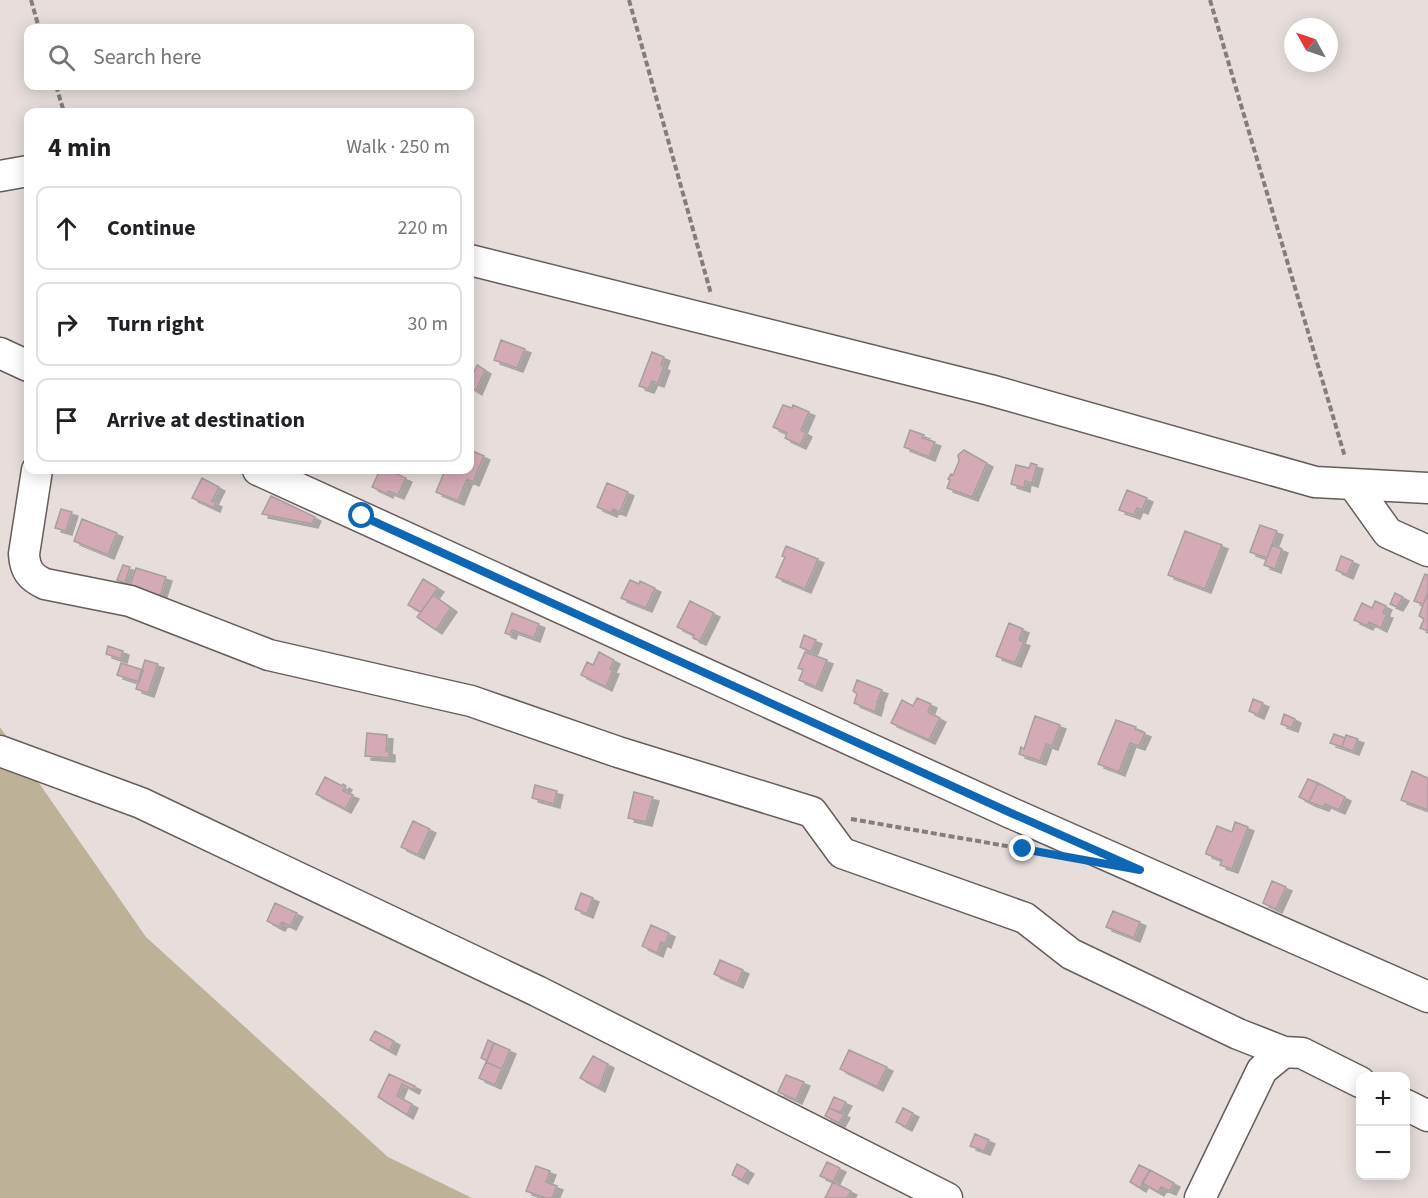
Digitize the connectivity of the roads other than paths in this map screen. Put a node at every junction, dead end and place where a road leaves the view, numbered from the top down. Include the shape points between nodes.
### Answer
1 (24, 172) edge
2 (0, 176) edge
3 (474, 261) edge
4 (0, 353) edge
5 (24, 364) edge
6 (36, 474) edge
7 (267, 474) edge
8 (1353, 483) junction
9 (1428, 488) edge
10 (1428, 551) edge
11 (0, 752) edge
12 (1428, 997) edge
13 (1284, 1052) junction
14 (1356, 1080) edge
15 (1410, 1107) edge
16 (1428, 1116) edge
17 (947, 1198) edge
18 (1200, 1198) edge

1 - 2 street
3 - 8 street via 990,390 1315,482
4 - 5 street
6 - 13 street via 25,567 33,578 45,584 130,601 269,655 471,701 812,812 842,853 1025,918 1071,954
7 - 12 street via 1011,813
8 - 9 street
8 - 10 street via 1388,533
11 - 17 street via 141,803 537,991
13 - 14 street via 1302,1053
13 - 18 street via 1262,1070
15 - 16 street

